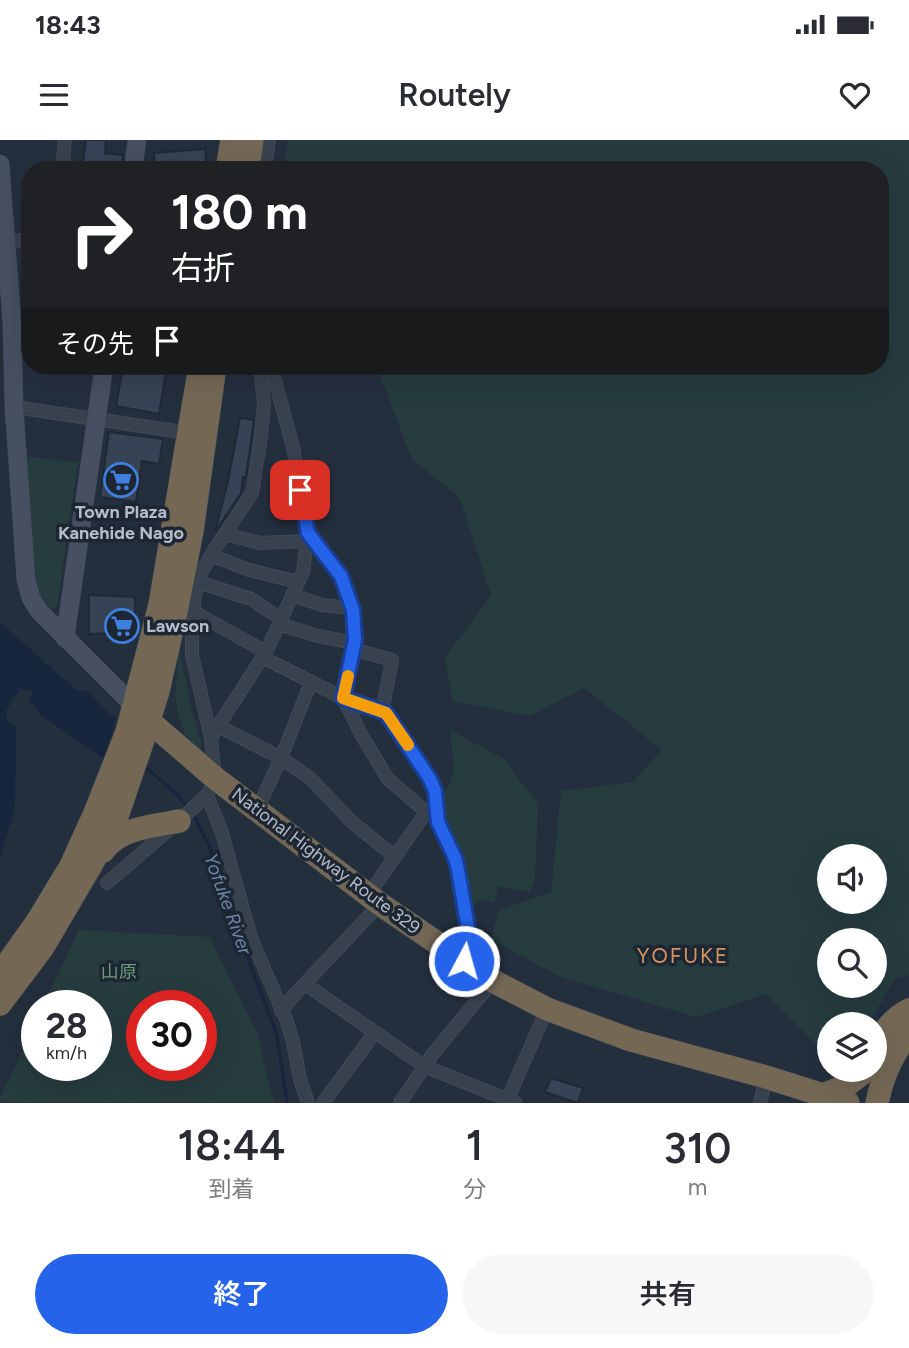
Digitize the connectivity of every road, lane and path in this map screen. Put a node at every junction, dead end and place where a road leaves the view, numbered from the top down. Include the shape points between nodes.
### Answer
1 (65, 140) edge
2 (137, 140) edge
3 (232, 140) edge
4 (252, 140) edge
5 (269, 140) edge
6 (63, 161) edge
7 (134, 161) edge
8 (228, 161) edge
9 (249, 161) edge
10 (266, 161) edge
11 (0, 164) edge
12 (21, 240) edge
13 (5, 241) junction
14 (103, 375) edge
15 (199, 375) edge
16 (214, 375) edge
17 (261, 375) edge
18 (273, 375) edge
19 (14, 407) junction
20 (96, 419) junction
21 (286, 424) junction
22 (262, 427) junction
23 (189, 433) junction
24 (225, 534) junction
25 (308, 537) junction
26 (211, 555) junction
27 (198, 582) junction
28 (298, 583) junction
29 (292, 595) junction
30 (352, 608) junction
31 (194, 612) junction
32 (280, 622) junction
33 (65, 638) junction
34 (354, 646) junction
35 (264, 654) junction
36 (311, 682) junction
37 (343, 698) junction
38 (364, 706) junction
39 (383, 712) junction
40 (351, 714) junction
41 (138, 726) junction
42 (218, 726) junction
43 (211, 738) junction
44 (281, 758) junction
45 (122, 773) junction
46 (211, 786) junction
47 (257, 810) junction
48 (179, 821) joint
49 (394, 856) junction
50 (99, 875) junction
51 (374, 899) junction
52 (464, 961) junction
53 (0, 974) edge
54 (493, 981) junction
55 (305, 984) junction
56 (0, 1004) edge
57 (547, 1009) junction
58 (909, 1010) edge
59 (281, 1011) junction
60 (887, 1029) edge
61 (375, 1032) junction
62 (909, 1033) edge
63 (424, 1066) junction
64 (766, 1077) junction
65 (850, 1082) edge
66 (865, 1082) edge
67 (823, 1095) junction
68 (510, 1102) edge
69 (308, 1103) edge
70 (323, 1103) edge
71 (400, 1103) edge
72 (760, 1103) edge
73 (848, 1103) edge
74 (870, 1103) edge
75 (877, 1103) edge

1 - 6 street
2 - 7 street
3 - 8 highway
4 - 9 highway
5 - 10 street
11 - 13 street
12 - 13 street
13 - 19 street
14 - 20 street
15 - 23 highway
16 - 41 highway via 176,612 158,691
17 - 22 street
18 - 21 street
19 - 20 street
19 - 33 street via 26,580 39,611
20 - 23 street
20 - 33 street
21 - 22 street
21 - 25 street
22 - 24 street via 251,493
23 - 41 highway
24 - 25 street via 260,543
24 - 26 street
25 - 28 street
25 - 30 street via 341,576
26 - 27 street
26 - 28 street
27 - 31 street
27 - 32 street via 251,599
28 - 29 street
29 - 30 street via 321,605
29 - 32 street
30 - 34 street
31 - 35 street
31 - 43 street via 192,655
32 - 34 street
32 - 35 street
33 - 41 street via 128,700
34 - 37 street
34 - 39 street via 392,660
35 - 36 street
35 - 42 street
36 - 37 street
36 - 44 street
37 - 38 street
37 - 40 street
38 - 39 street
38 - 40 street
39 - 52 street via 435,791 438,822 458,870 470,940
40 - 49 street via 388,779 424,810
41 - 45 highway
41 - 46 highway, National Highway Route 329
42 - 43 street
42 - 44 street
43 - 46 street
44 - 47 street
44 - 49 street via 310,778
45 - 50 highway via 116,819
45 - 53 highway via 95,813 71,866
46 - 47 highway, National Highway Route 329
46 - 48 street
46 - 59 street via 251,938
47 - 51 highway, National Highway Route 329
48 - 50 highway via 118,836 108,845
49 - 51 street
50 - 56 highway
51 - 52 highway, National Highway Route 329
51 - 55 street
52 - 54 highway, National Highway Route 329
54 - 57 highway, National Highway Route 329
54 - 63 street
55 - 59 street
55 - 61 street
57 - 64 highway, National Highway Route 329 via 631,1040
57 - 68 street
58 - 60 highway
59 - 69 street
61 - 63 street
61 - 70 street
62 - 75 highway via 893,1056
63 - 68 street
63 - 71 street
64 - 67 highway, National Highway Route 329
64 - 72 street
65 - 67 highway
66 - 74 highway
67 - 73 highway, National Highway Route 329

